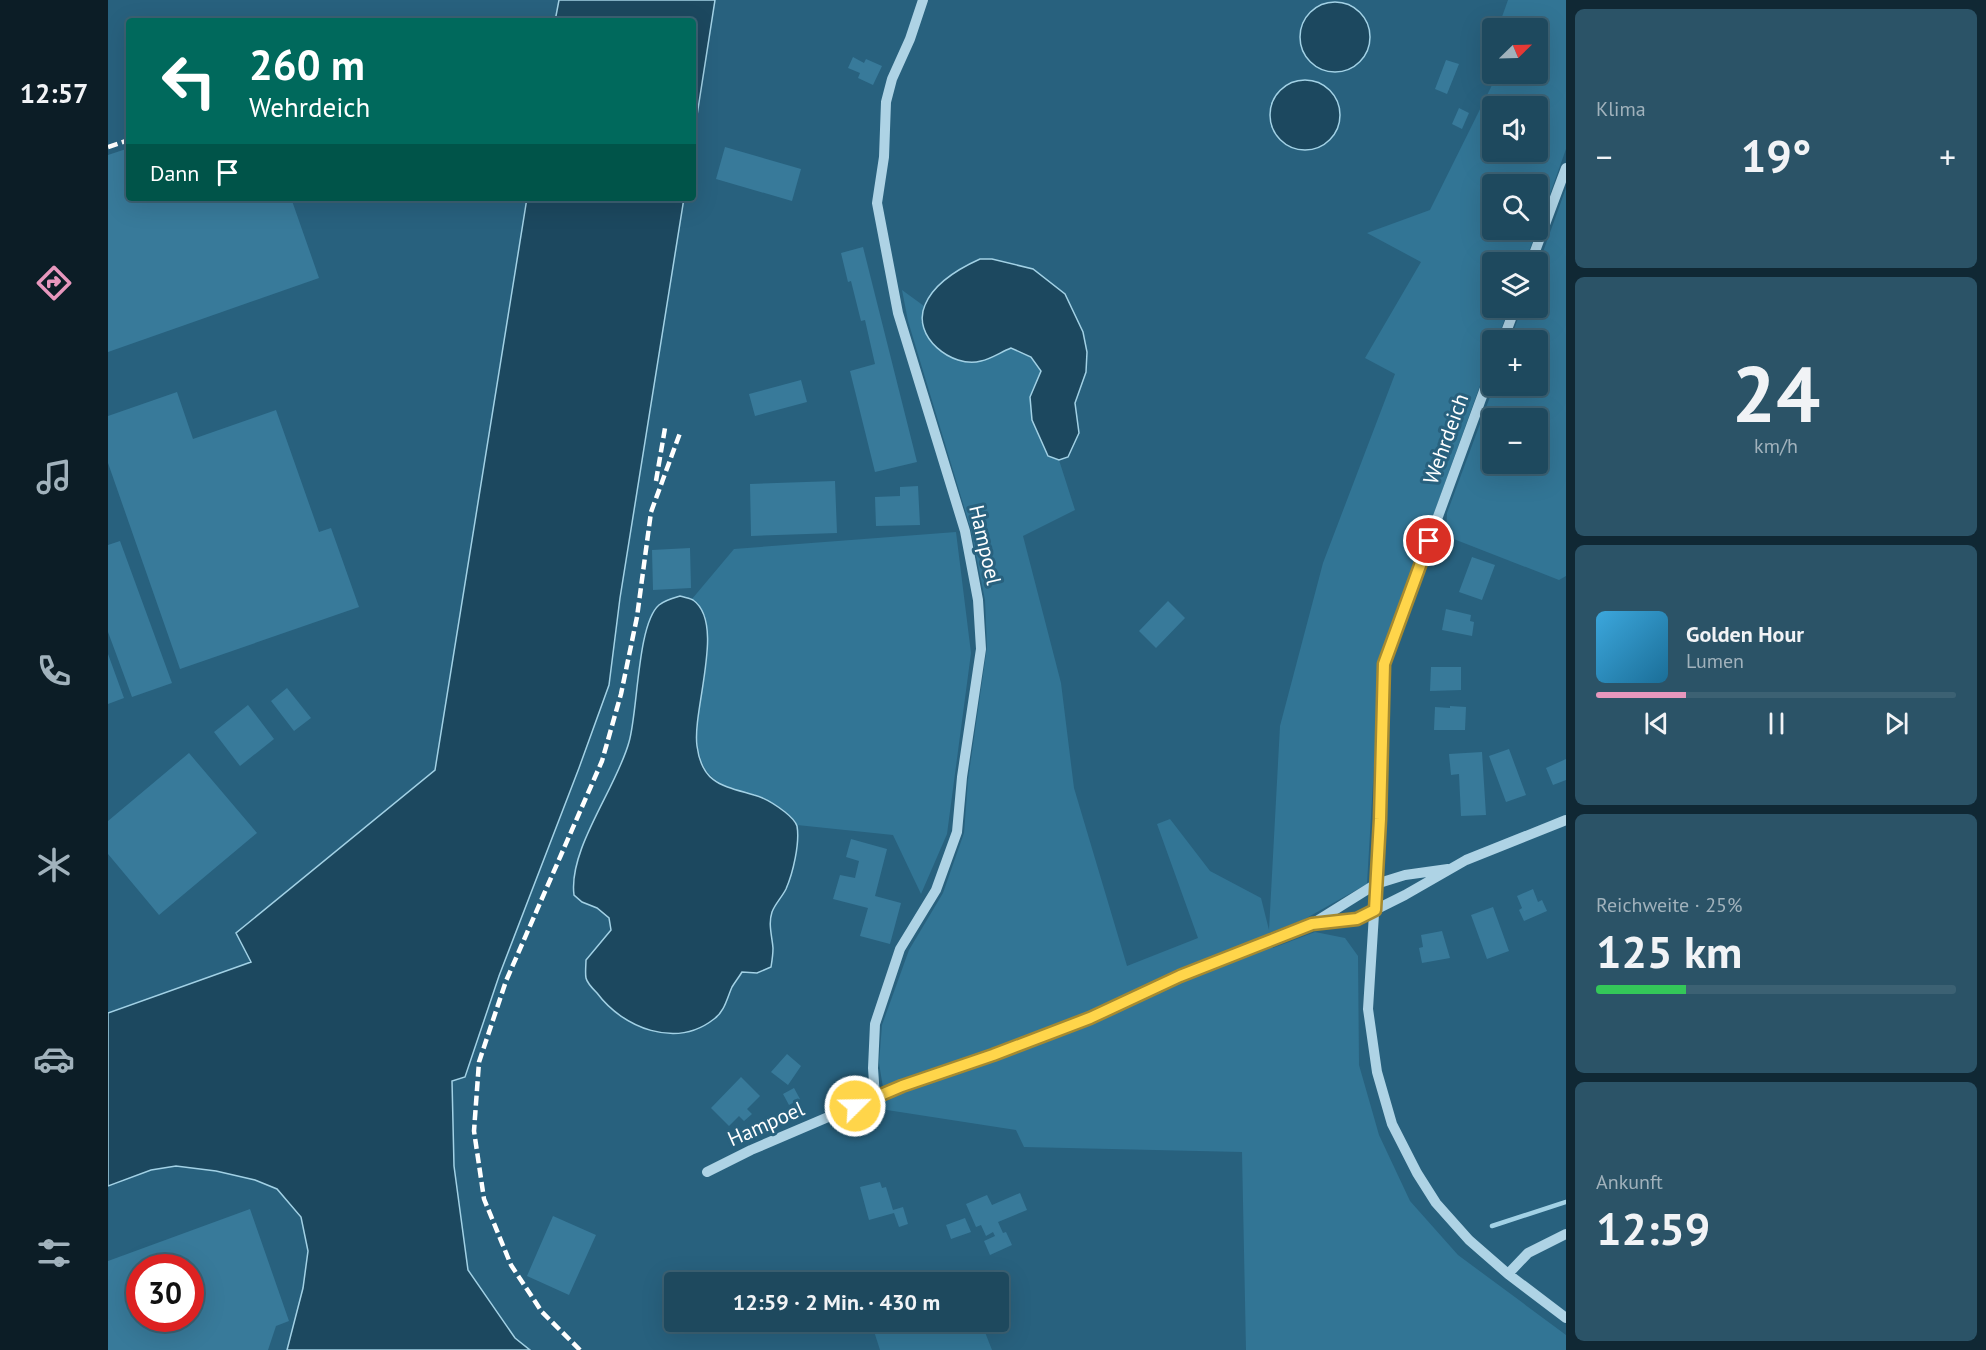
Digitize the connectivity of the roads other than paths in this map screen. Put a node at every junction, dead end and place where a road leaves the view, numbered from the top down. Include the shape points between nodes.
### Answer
1 (923, 0) edge
2 (1566, 168) edge
3 (1536, 252) edge
4 (1482, 396) edge
5 (1566, 820) edge
6 (1448, 869) junction
7 (1377, 884) junction
8 (1375, 910) junction
9 (1312, 924) junction
10 (875, 1097) junction
11 (707, 1172) dead end
12 (1566, 1234) edge
13 (1508, 1274) junction
14 (1566, 1318) edge

1 - 10 street, Hampoel via 886,102 877,203 898,313 965,531 978,600 981,649 957,832 936,890 900,949 875,1024
2 - 3 street
4 - 7 street, Wehrdeich via 1384,664
5 - 6 street
6 - 7 street, Hampoel via 1405,875
6 - 8 street, Hampoel
7 - 8 street, Wehrdeich
7 - 9 street, Hampoel
8 - 9 street, Hampoel via 1357,919
8 - 13 street, Wehrdeich via 1368,1009 1377,1072 1392,1124 1437,1203 1469,1240
9 - 10 street, Hampoel via 1180,976 1090,1018
10 - 11 street, Hampoel
12 - 13 street via 1528,1253
13 - 14 street, Wehrdeich

